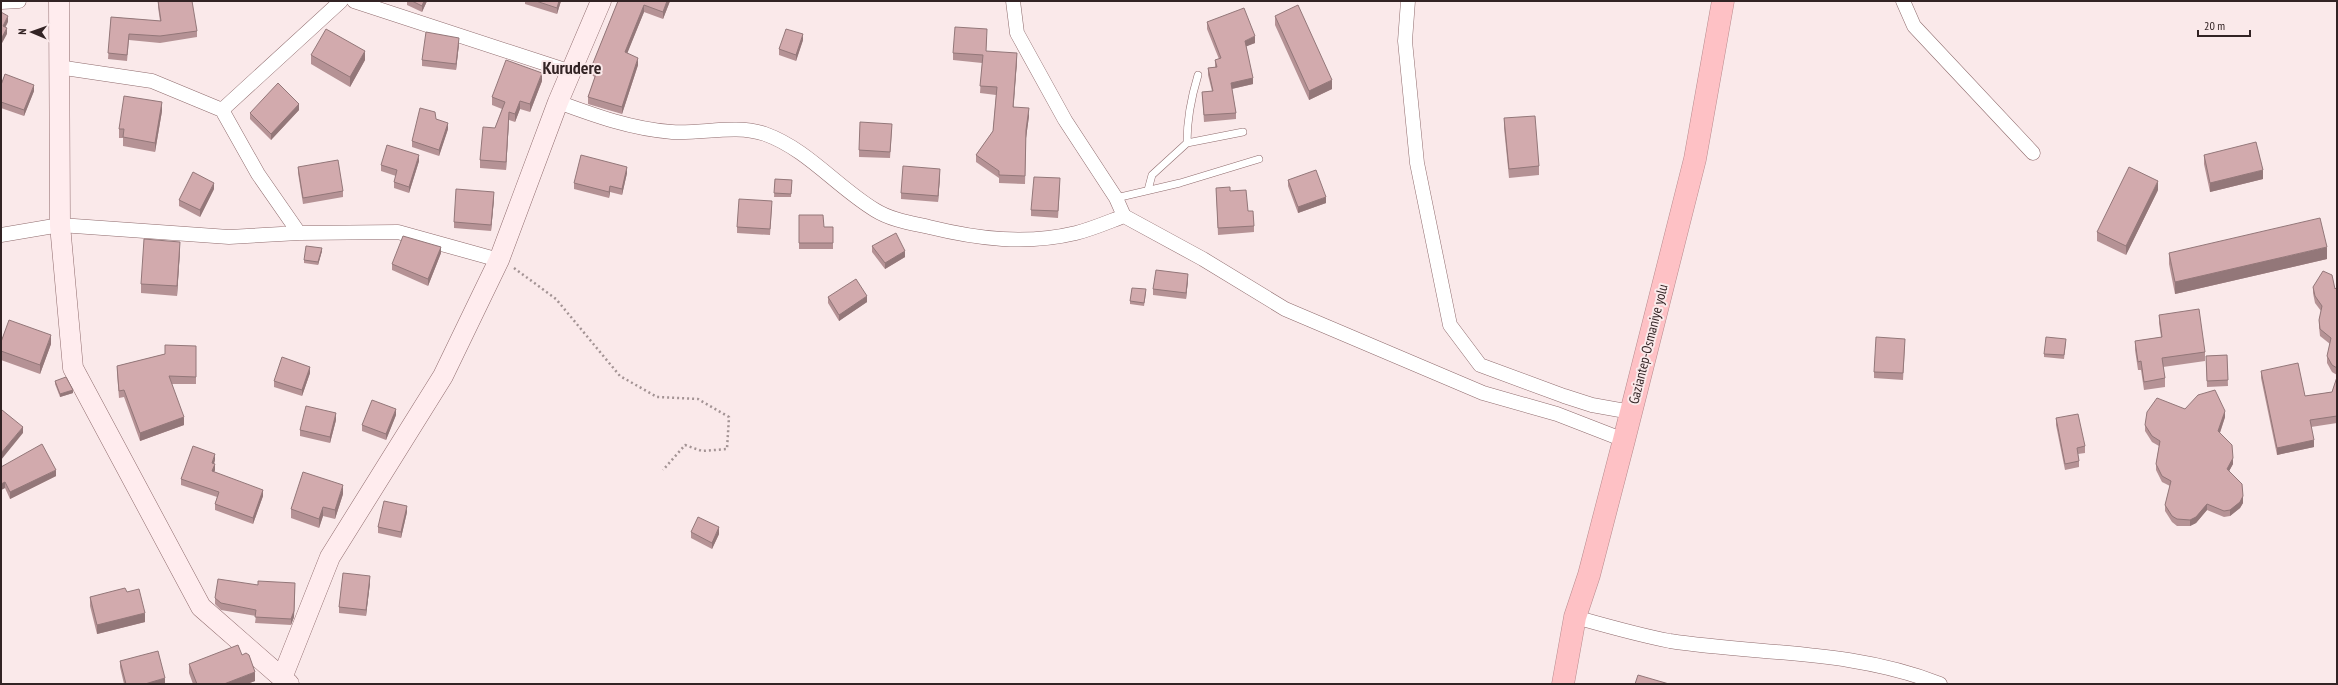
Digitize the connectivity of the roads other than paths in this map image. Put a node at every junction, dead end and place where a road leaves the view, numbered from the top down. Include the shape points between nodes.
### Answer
1 (19, 1) edge
2 (58, 1) edge
3 (341, 1) edge
4 (354, 1) edge
5 (601, 1) edge
6 (1013, 1) edge
7 (1408, 1) edge
8 (1723, 1) edge
9 (1903, 1) edge
10 (1, 2) edge
11 (58, 67) junction
12 (571, 72) junction
13 (1198, 74) dead end
14 (558, 102) junction
15 (222, 110) junction
16 (1243, 132) dead end
17 (1187, 143) junction
18 (2033, 153) dead end
19 (1259, 159) dead end
20 (1148, 190) junction
21 (1116, 198) junction
22 (1124, 216) junction
23 (60, 225) junction
24 (299, 233) junction
25 (1, 235) edge
26 (499, 260) junction
27 (1631, 412) junction
28 (1624, 440) junction
29 (1575, 617) junction
30 (282, 682) edge
31 (1935, 683) edge
32 (1562, 684) edge

1 - 10 street
2 - 11 street
3 - 15 street
4 - 12 street
5 - 12 street
6 - 21 street via 1017,33 1065,120
7 - 27 street via 1405,41 1417,163 1450,325 1480,365 1592,405
8 - 27 highway, Gaziantep-Osmaniye yolu via 1694,159
9 - 18 street via 1914,26
11 - 15 street via 152,81
11 - 23 street
12 - 14 street
13 - 17 lane via 1191,98
14 - 22 street via 608,121 643,129 673,132 738,129 765,134 812,162 875,210 898,220 961,235 1003,240 1046,239 1076,233
14 - 26 street
15 - 24 street via 258,174
16 - 17 lane
17 - 20 lane via 1152,175
19 - 20 lane via 1210,175
20 - 21 lane
21 - 22 street
22 - 28 street via 1203,259 1285,309 1483,393 1557,414
23 - 24 street via 229,237
23 - 25 street
23 - 30 street via 72,368 201,607
24 - 26 street via 398,232
26 - 30 street via 443,376 330,557
27 - 28 highway, Gaziantep-Osmaniye yolu
28 - 29 highway, Gaziantep-Osmaniye yolu via 1589,575
29 - 31 street via 1670,641 1830,656
29 - 32 highway, Gaziantep-Osmaniye yolu

